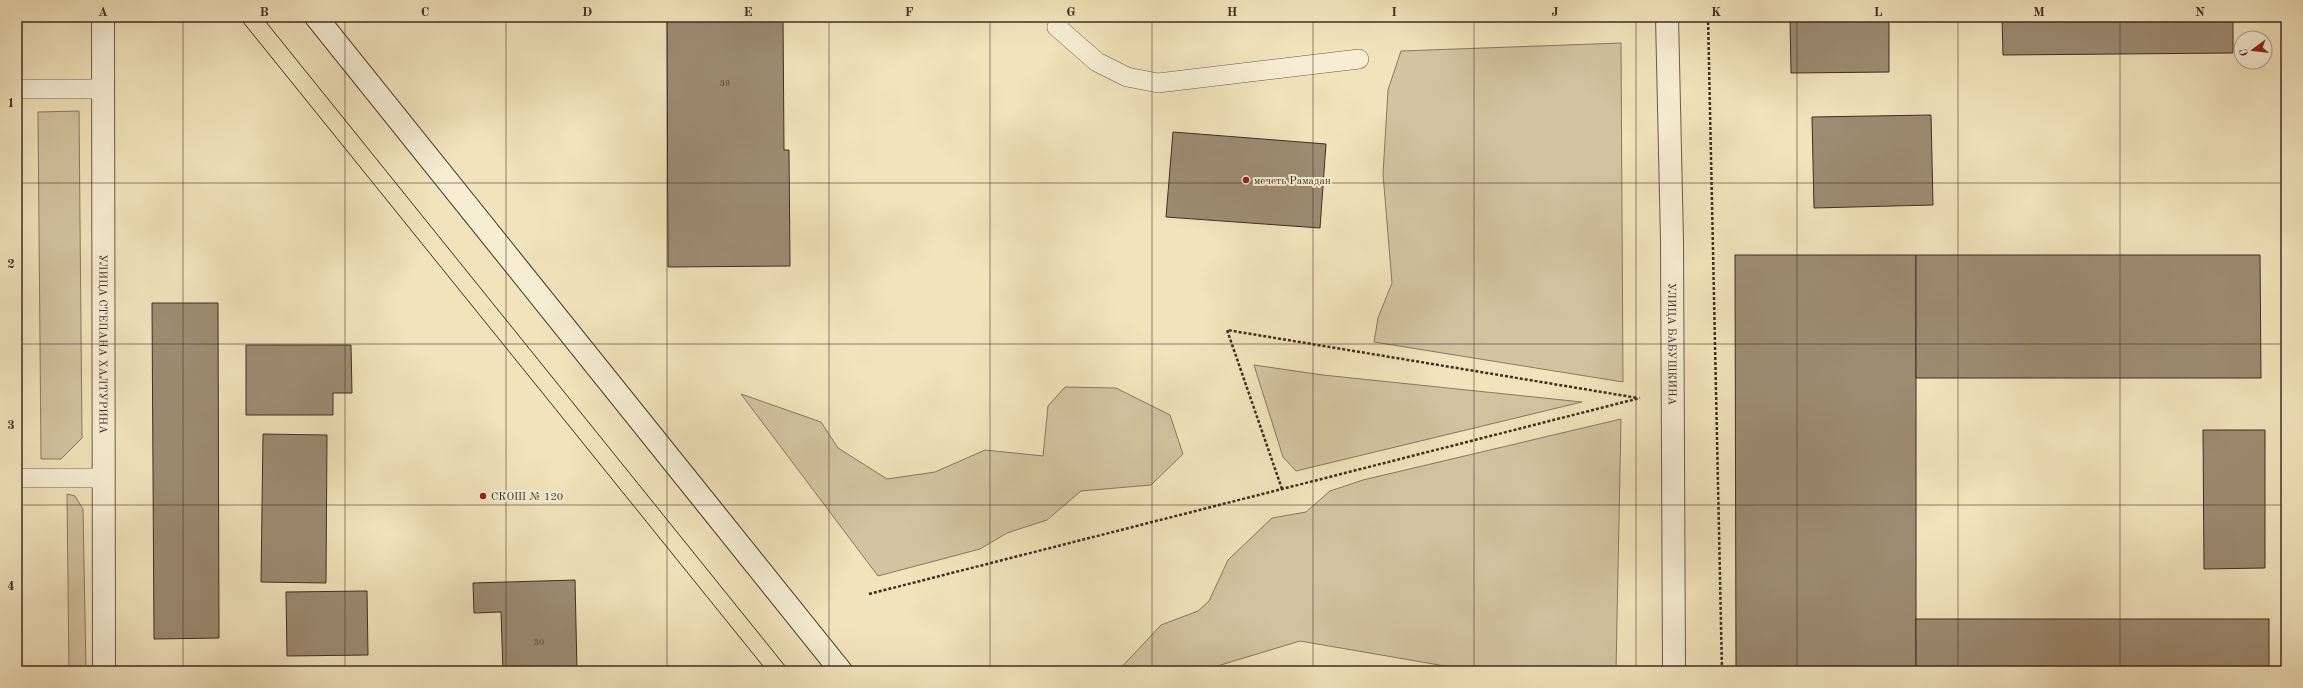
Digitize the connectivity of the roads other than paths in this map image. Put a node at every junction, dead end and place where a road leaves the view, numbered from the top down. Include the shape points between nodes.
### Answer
1 (103, 17) edge
2 (316, 17) edge
3 (1061, 17) edge
4 (1668, 17) edge
5 (1359, 59) dead end
6 (17, 89) edge
7 (102, 89) junction
8 (17, 478) edge
9 (104, 478) junction
10 (104, 671) edge
11 (841, 671) edge
12 (1674, 671) edge

1 - 7 street, УЛИЦА СТЕПАНА ХАЛТУРИНА
2 - 11 street
3 - 5 lane via 1057,27 1097,62 1127,77 1158,83
4 - 12 street, УЛИЦА БАБУШКИНА
6 - 7 lane
7 - 9 street, УЛИЦА СТЕПАНА ХАЛТУРИНА
8 - 9 lane
9 - 10 street, УЛИЦА СТЕПАНА ХАЛТУРИНА

